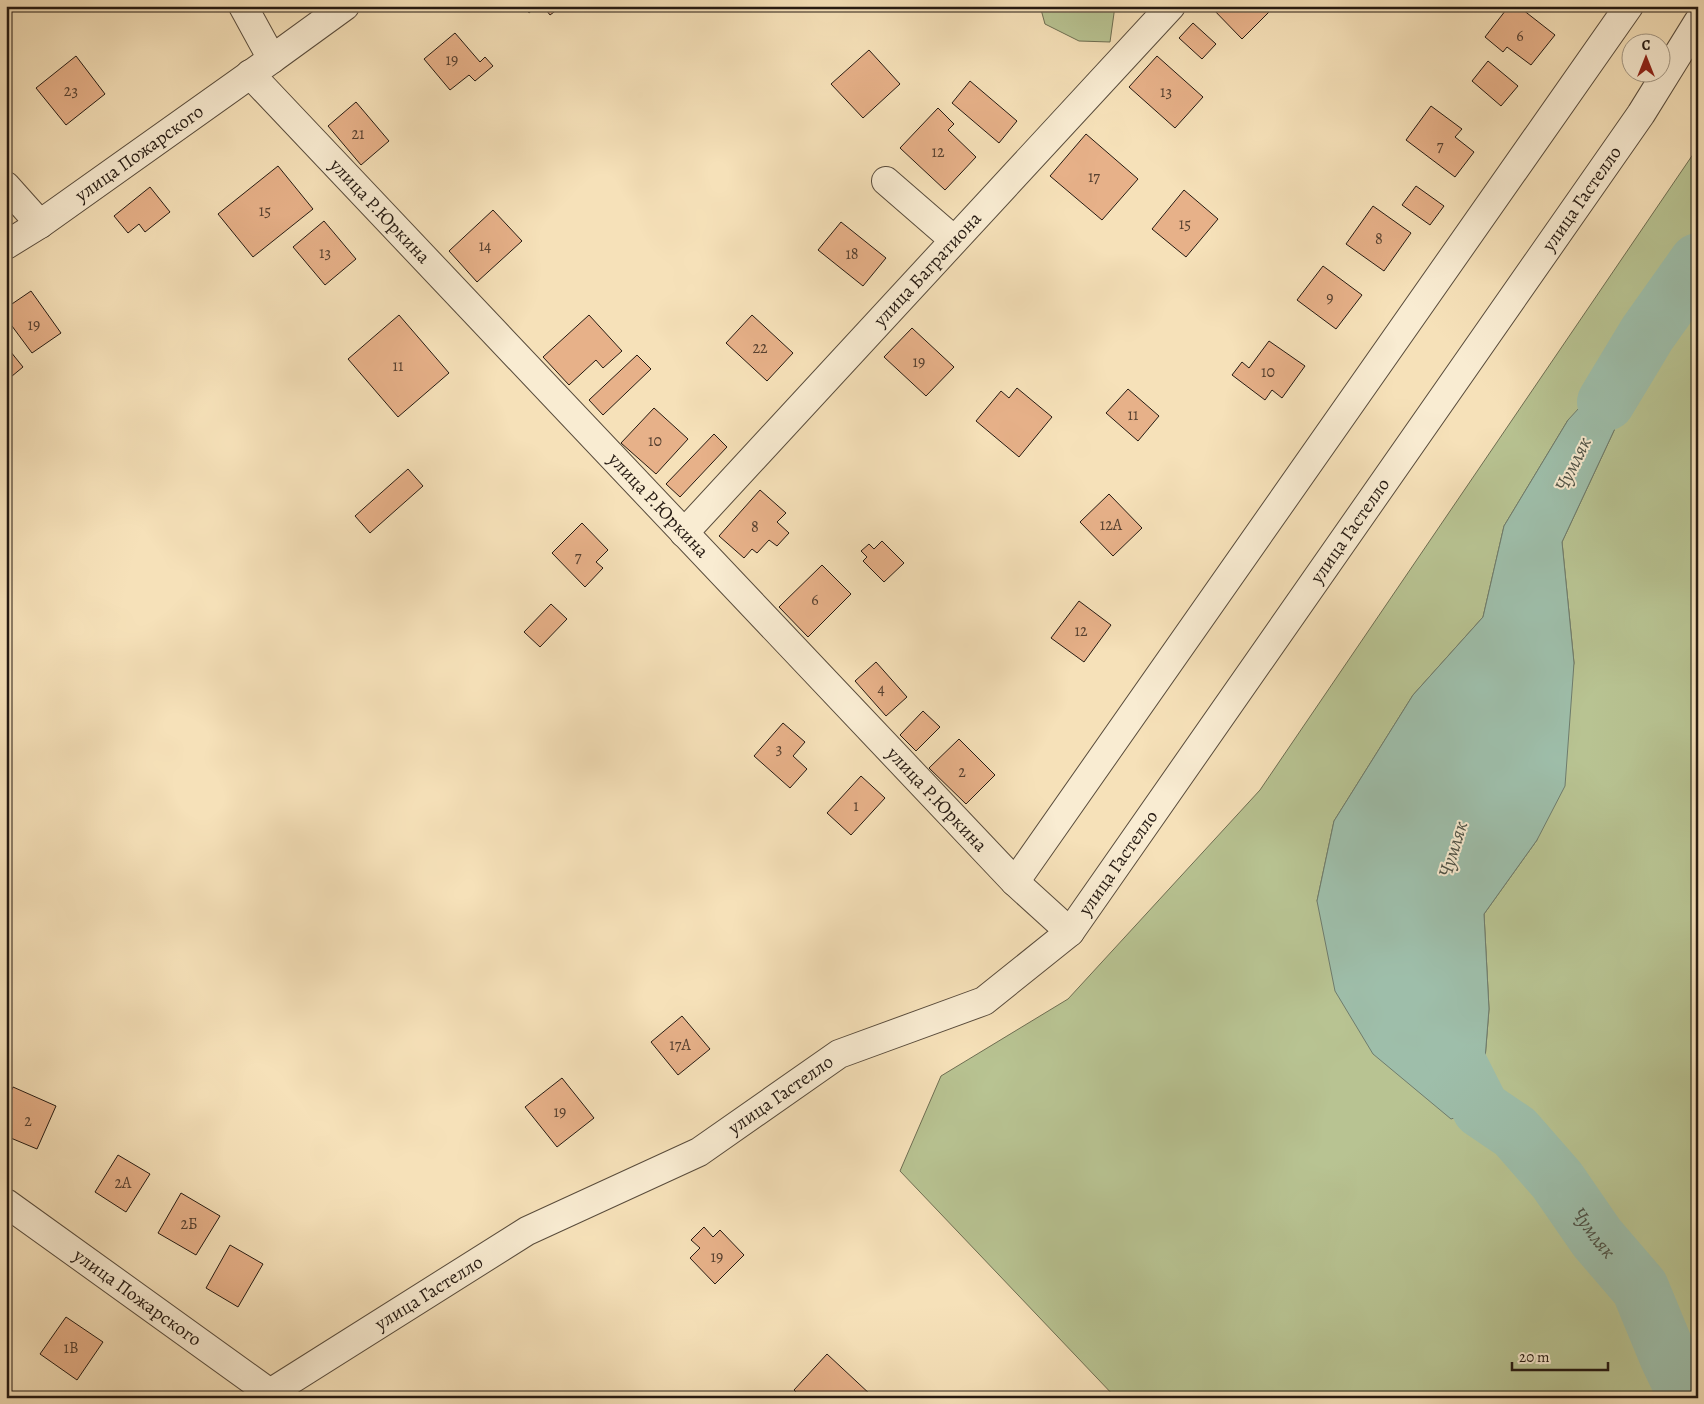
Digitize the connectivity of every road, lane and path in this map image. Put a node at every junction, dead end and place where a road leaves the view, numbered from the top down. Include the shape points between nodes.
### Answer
1 (242, 6) edge
2 (345, 6) edge
3 (1171, 6) edge
4 (1629, 6) edge
5 (1698, 22) edge
6 (272, 59) junction
7 (250, 74) junction
8 (886, 181) dead end
9 (6, 186) edge
10 (40, 224) junction
11 (954, 240) junction
12 (6, 245) edge
13 (684, 532) junction
14 (1015, 882) junction
15 (1070, 932) junction
16 (6, 1203) edge
17 (267, 1395) edge

1 - 6 street
2 - 6 street, улица Пожарского
3 - 11 street, улица Багратиона
4 - 14 street
5 - 15 street, улица Гастелло via 1641,114
6 - 7 street, улица Пожарского
7 - 10 street, улица Пожарского
7 - 13 street, улица Р.Юркина
8 - 11 street
9 - 10 street
10 - 12 street, улица Пожарского
11 - 13 street, улица Багратиона
13 - 14 street, улица Р.Юркина
14 - 15 street, улица Р.Юркина
15 - 17 street, улица Гастелло via 984,1001 839,1054 699,1152 527,1232
16 - 17 street, улица Пожарского

